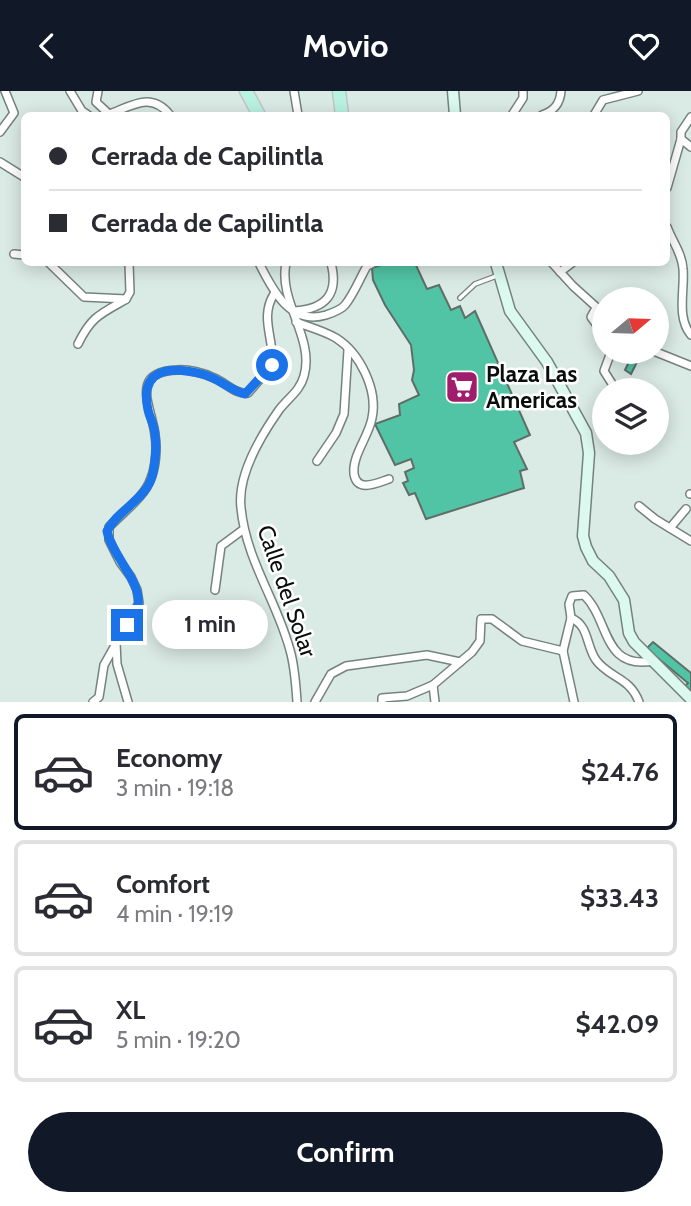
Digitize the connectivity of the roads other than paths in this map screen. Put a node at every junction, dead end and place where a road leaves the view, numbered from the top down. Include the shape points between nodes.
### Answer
1 (5, 91) edge
2 (73, 91) edge
3 (98, 91) edge
4 (246, 91) edge
5 (294, 91) edge
6 (339, 91) edge
7 (453, 91) edge
8 (523, 91) edge
9 (561, 91) edge
10 (638, 91) edge
11 (86, 112) edge
12 (105, 112) edge
13 (115, 112) edge
14 (168, 112) edge
15 (256, 112) edge
16 (298, 112) edge
17 (342, 112) edge
18 (455, 112) edge
19 (514, 112) edge
20 (550, 112) edge
21 (595, 112) edge
22 (691, 117) edge
23 (0, 132) edge
24 (681, 139) junction
25 (691, 147) edge
26 (0, 162) edge
27 (21, 175) edge
28 (670, 178) edge
29 (670, 234) edge
30 (14, 254) dead end
31 (21, 255) edge
32 (52, 266) edge
33 (129, 266) edge
34 (260, 266) edge
35 (286, 266) edge
36 (331, 266) edge
37 (369, 266) edge
38 (497, 266) edge
39 (555, 266) edge
40 (568, 266) edge
41 (560, 272) junction
42 (500, 274) junction
43 (274, 294) junction
44 (460, 298) dead end
45 (126, 299) junction
46 (592, 304) edge
47 (292, 309) junction
48 (296, 322) junction
49 (690, 333) edge
50 (78, 344) dead end
51 (348, 349) junction
52 (669, 357) edge
53 (691, 366) edge
54 (317, 461) dead end
55 (389, 479) dead end
56 (639, 506) dead end
57 (686, 509) dead end
58 (244, 529) junction
59 (670, 529) junction
60 (691, 541) edge
61 (215, 590) dead end
62 (571, 618) junction
63 (116, 642) junction
64 (563, 651) junction
65 (653, 661) junction
66 (460, 662) junction
67 (433, 685) junction
68 (407, 699) edge
69 (691, 699) edge
70 (93, 702) edge
71 (128, 702) edge
72 (297, 702) edge
73 (315, 702) edge
74 (382, 702) edge
75 (435, 702) edge
76 (574, 702) edge
77 (639, 702) edge

1 - 23 street via 14,113
2 - 11 street
3 - 12 street via 96,102
4 - 15 main road
5 - 16 street
6 - 17 main road
7 - 18 main road
8 - 19 street
9 - 20 street
10 - 21 street via 600,99
13 - 14 street via 154,99
22 - 24 street
24 - 25 street
24 - 28 street
26 - 27 street
29 - 49 street via 683,268 682,310
30 - 31 street
32 - 45 street via 84,297
33 - 45 street
34 - 43 street
35 - 47 street, Calle del Solar via 286,293
36 - 47 street via 334,286 330,296 314,308
37 - 47 street via 340,309 313,318 299,316
38 - 42 main road
39 - 41 street
40 - 41 street
41 - 46 street
42 - 44 lane via 475,284
42 - 65 main road via 510,311 547,362 586,433 586,547 619,591 634,642
43 - 47 street
43 - 63 street via 267,325 272,365 248,393 178,369 147,384 147,406 155,433 153,475 107,531 139,603
45 - 50 street via 94,318
47 - 48 street, Calle del Solar
48 - 51 street via 336,338
48 - 58 street, Calle del Solar via 305,373 249,464 240,506
51 - 54 street via 344,414
51 - 55 street via 362,367 373,397 373,417 354,474 362,485
52 - 53 street
56 - 59 street
57 - 59 street
58 - 61 street via 221,546
58 - 72 street, Calle del Solar via 291,652
59 - 60 street
62 - 64 street
62 - 65 street via 572,596 584,595 615,651 629,661
62 - 77 street via 582,624 600,664 631,686
63 - 70 street via 104,666 99,697
63 - 71 street
64 - 66 street via 522,641 486,618 481,619 480,641
64 - 76 street
65 - 69 main road
66 - 67 street
66 - 73 street via 427,655 346,666 331,674
67 - 68 street
67 - 75 street
68 - 74 street via 382,698

